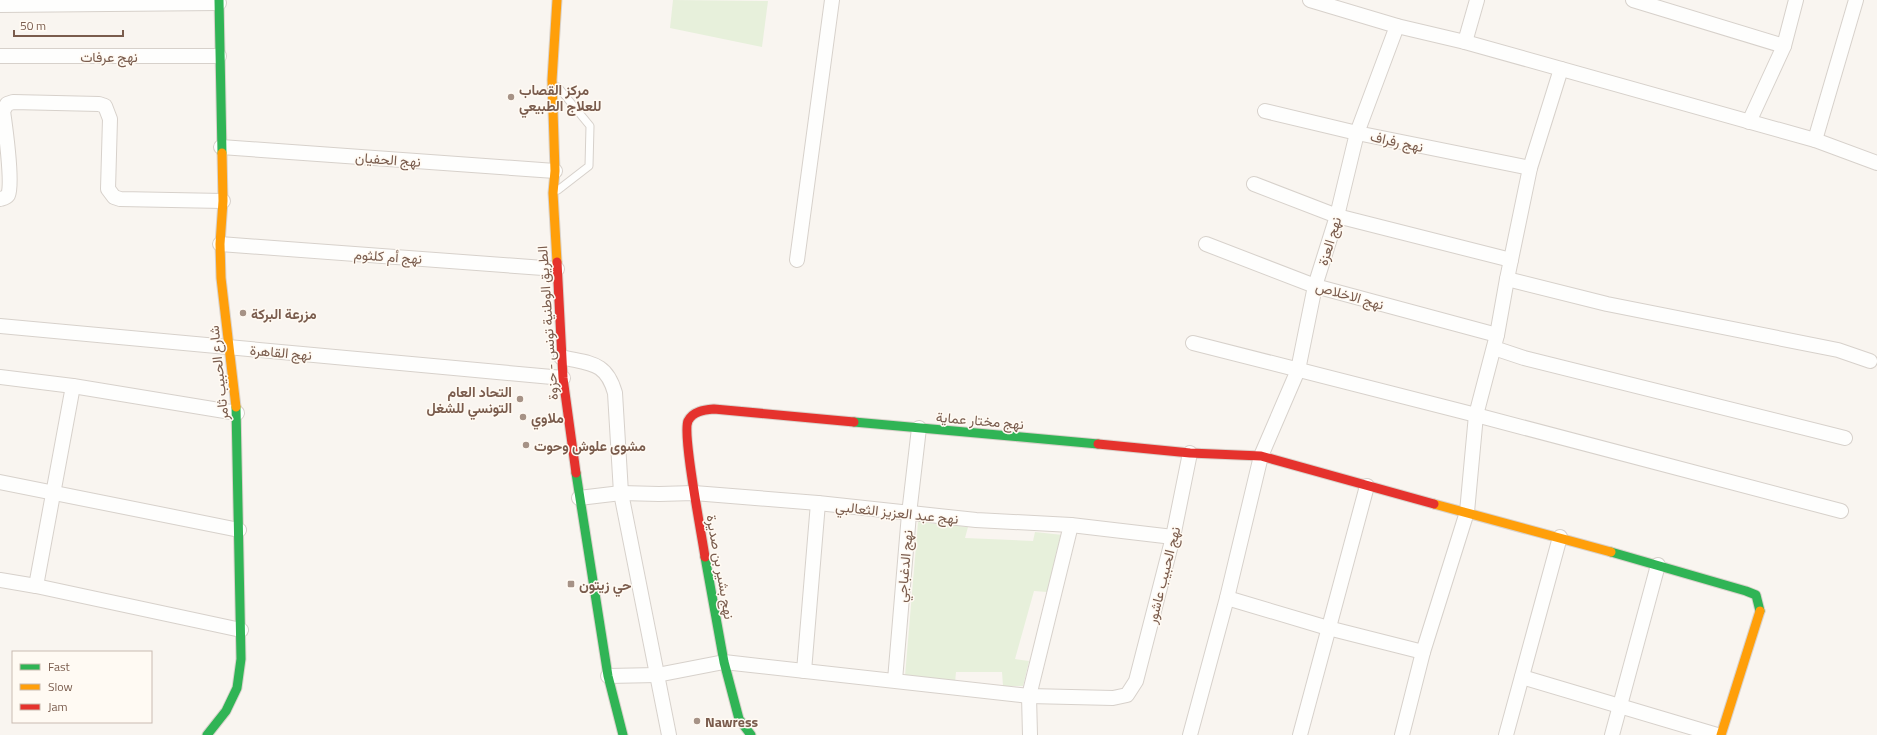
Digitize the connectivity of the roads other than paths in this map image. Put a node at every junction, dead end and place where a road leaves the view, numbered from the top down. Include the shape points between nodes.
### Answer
1 (557, 0) edge
2 (832, 0) edge
3 (1310, 0) edge
4 (1477, 0) edge
5 (1633, 0) edge
6 (1796, 0) edge
7 (1856, 0) edge
8 (219, 1) edge
9 (0, 5) edge
10 (1396, 26) junction
11 (1465, 42) junction
12 (1784, 46) junction
13 (0, 56) edge
14 (218, 56) junction
15 (1561, 69) junction
16 (552, 80) junction
17 (1265, 111) dead end
18 (1749, 122) junction
19 (1357, 132) junction
20 (1815, 140) junction
21 (222, 147) junction
22 (1877, 163) edge
23 (1530, 168) junction
24 (555, 172) junction
25 (1254, 184) dead end
26 (553, 193) junction
27 (0, 199) edge
28 (223, 201) junction
29 (1337, 216) junction
30 (220, 244) junction
31 (1206, 244) dead end
32 (797, 260) dead end
33 (1511, 260) junction
34 (556, 269) junction
35 (1507, 279) junction
36 (1315, 286) junction
37 (0, 326) edge
38 (1495, 342) junction
39 (1193, 343) dead end
40 (230, 348) junction
41 (561, 357) junction
42 (1870, 361) dead end
43 (1298, 370) junction
44 (0, 377) edge
45 (563, 378) junction
46 (73, 386) junction
47 (696, 412) joint
48 (237, 413) junction
49 (1476, 415) junction
50 (919, 428) junction
51 (1845, 438) dead end
52 (1190, 453) junction
53 (1261, 456) junction
54 (0, 482) edge
55 (1367, 486) junction
56 (621, 492) junction
57 (54, 494) junction
58 (694, 494) junction
59 (579, 498) junction
60 (818, 503) junction
61 (1841, 511) dead end
62 (1467, 512) junction
63 (909, 514) junction
64 (1071, 525) junction
65 (239, 530) junction
66 (1173, 537) junction
67 (1560, 537) junction
68 (1658, 565) junction
69 (0, 580) edge
70 (36, 586) junction
71 (1227, 598) junction
72 (1328, 628) junction
73 (241, 630) junction
74 (1423, 652) junction
75 (724, 662) junction
76 (804, 671) junction
77 (608, 676) junction
78 (657, 676) junction
79 (1522, 677) junction
80 (895, 680) junction
81 (1029, 696) junction
82 (1620, 706) junction
83 (748, 732) edge
84 (207, 735) edge
85 (623, 735) edge
86 (669, 735) edge
87 (1030, 735) edge
88 (1190, 735) edge
89 (1300, 735) edge
90 (1402, 735) edge
91 (1506, 735) edge
92 (1612, 735) edge
93 (1718, 735) edge
94 (1721, 735) edge

1 - 16 street, الطريق الوطنية تونس - حزوة
2 - 32 street
3 - 10 street
4 - 11 street
5 - 12 street
6 - 12 street
7 - 20 street
8 - 9 street
8 - 14 street, شارع الحبيب ثامر
10 - 11 street
10 - 19 street, نهج العزة
11 - 15 street
12 - 18 street
13 - 14 street, نهج عرفات
14 - 21 street, شارع الحبيب ثامر
15 - 18 street
15 - 23 street
16 - 24 street, الطريق الوطنية تونس - حزوة
16 - 26 lane via 590,126 589,166
17 - 19 street, نهج رفراف
18 - 20 street
19 - 23 street, نهج رفراف
19 - 29 street, نهج العزة
20 - 22 street
21 - 24 street, نهج الحفيان
21 - 28 street, شارع الحبيب ثامر
23 - 33 street
24 - 26 street, الطريق الوطنية تونس - حزوة
25 - 29 street
26 - 34 street, الطريق الوطنية تونس - حزوة
27 - 28 street via 5,198 8,193 9,179 4,111 7,104 13,102 105,106 110,119 108,188 114,197
28 - 30 street, شارع الحبيب ثامر
29 - 33 street
29 - 36 street, نهج العزة
30 - 34 street, نهج أم كلثوم
30 - 40 street, شارع الحبيب ثامر via 221,278
31 - 36 street, نهج الاخلاص
33 - 35 street
34 - 41 street, الطريق الوطنية تونس - حزوة
35 - 38 street
35 - 42 street via 1607,304 1838,350
36 - 38 street, نهج الاخلاص
36 - 43 street, نهج العزة
37 - 40 street, نهج القاهرة
38 - 49 street
38 - 51 street, نهج الاخلاص via 1524,358
39 - 43 street
40 - 45 street, نهج القاهرة
40 - 48 street, شارع الحبيب ثامر
41 - 45 street, الطريق الوطنية تونس - حزوة
41 - 56 street via 596,366 611,380 615,394
43 - 49 street
43 - 53 street, نهج العزة
44 - 46 street
45 - 59 street, الطريق الوطنية تونس - حزوة
46 - 48 street
46 - 57 street
47 - 50 street, نهج مختار عماية via 714,408
47 - 58 street, نهج بشير بن صديرة via 689,417 686,426
48 - 65 street, شارع الحبيب ثامر
49 - 61 street
49 - 62 street
50 - 52 street, نهج مختار عماية
50 - 63 street, نهج الدغباجي
52 - 53 street, نهج مختار عماية
52 - 66 street, نهج الحبيب عاشور
53 - 55 street, نهج مختار عماية
53 - 71 street, نهج العزة
54 - 57 street
55 - 62 street, نهج مختار عماية
55 - 72 street
56 - 58 street, نهج عبد العزيز الثعالبي
56 - 59 street, نهج عبد العزيز الثعالبي
56 - 78 street
57 - 65 street
57 - 70 street
58 - 60 street, نهج عبد العزيز الثعالبي
58 - 75 street, نهج بشير بن صديرة
59 - 77 street, الطريق الوطنية تونس - حزوة
60 - 63 street, نهج عبد العزيز الثعالبي
60 - 76 street
62 - 67 street, نهج مختار عماية
62 - 74 street
63 - 64 street, نهج عبد العزيز الثعالبي
63 - 80 street, نهج الدغباجي
64 - 66 street, نهج عبد العزيز الثعالبي
64 - 81 street
65 - 73 street, شارع الحبيب ثامر
66 - 81 street, نهج الحبيب عاشور via 1136,681 1127,695 1113,698
67 - 68 street, نهج مختار عماية
67 - 79 street
68 - 82 street
68 - 94 street, نهج مختار عماية via 1746,591 1756,595 1759,602 1760,611
69 - 70 street
70 - 73 street
71 - 72 street
71 - 88 street, نهج العزة
72 - 74 street
72 - 89 street
73 - 84 street, شارع الحبيب ثامر via 237,688 226,711
74 - 90 street
75 - 76 street
75 - 78 street
75 - 83 street, نهج بشير بن صديرة via 739,719
76 - 80 street
77 - 78 street
77 - 85 street, الطريق الوطنية تونس - حزوة
78 - 86 street
79 - 82 street
79 - 91 street
80 - 81 street
81 - 87 street
82 - 92 street
82 - 93 street

